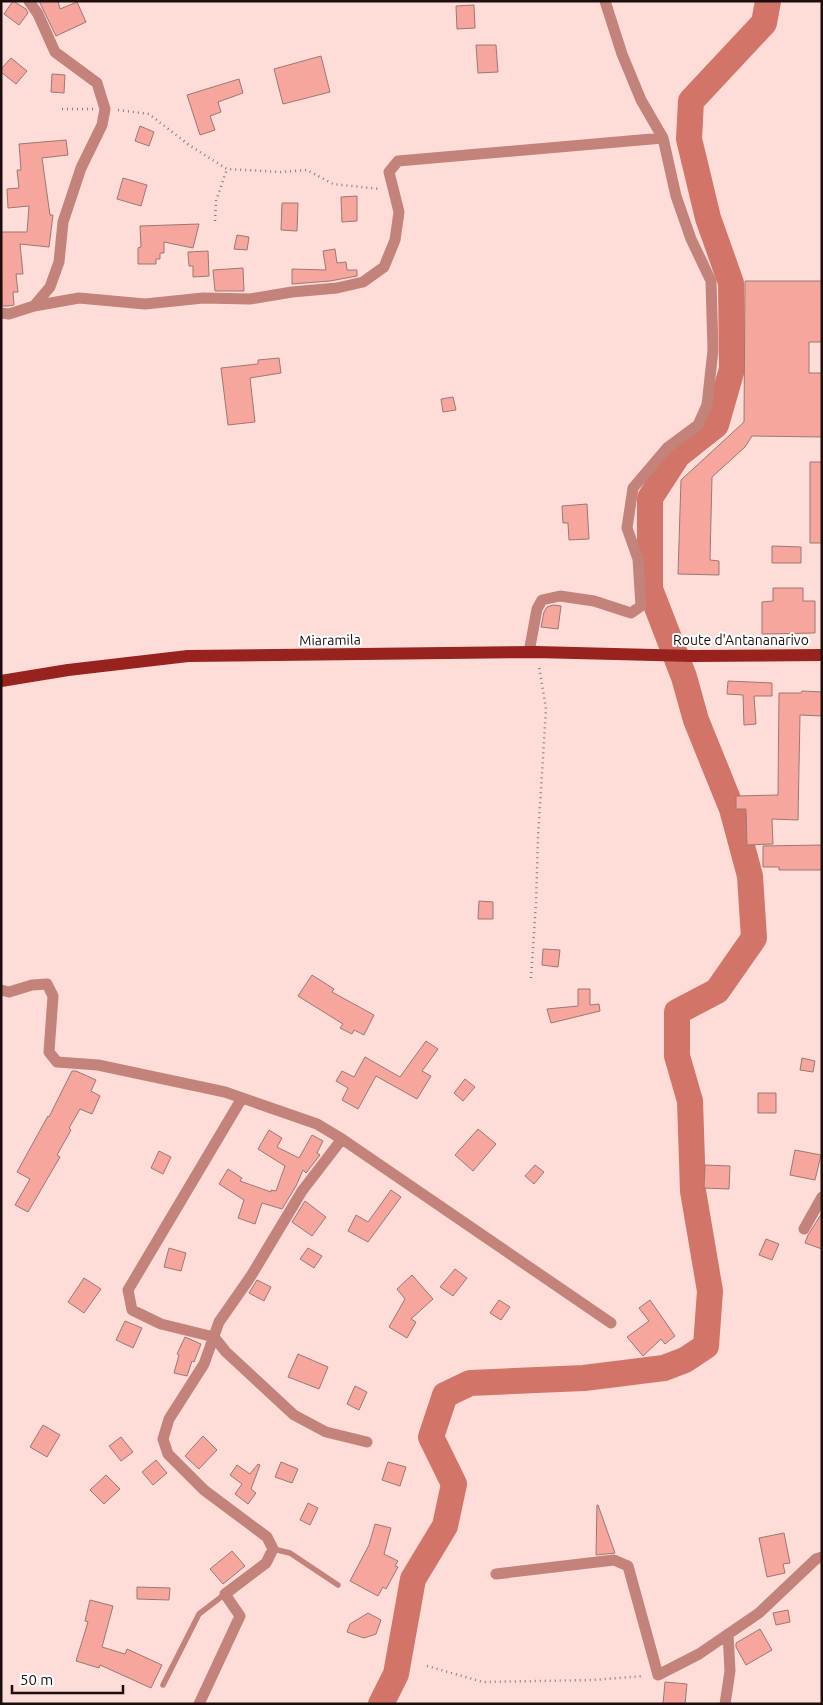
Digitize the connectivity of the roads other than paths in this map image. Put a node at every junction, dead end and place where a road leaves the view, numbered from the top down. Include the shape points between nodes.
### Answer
1 (29, 1) edge
2 (605, 1) edge
3 (663, 138) junction
4 (34, 306) junction
5 (1, 313) edge
6 (533, 652) junction
7 (660, 655) joint
8 (822, 655) edge
9 (1, 681) edge
10 (1, 990) edge
11 (242, 1098) junction
12 (342, 1140) junction
13 (820, 1202) edge
14 (804, 1229) dead end
15 (611, 1323) dead end
16 (214, 1337) junction
17 (367, 1442) dead end
18 (273, 1549) junction
19 (822, 1557) edge
20 (496, 1574) dead end
21 (338, 1585) dead end
22 (225, 1594) junction
23 (728, 1634) junction
24 (163, 1685) dead end
25 (199, 1704) edge
26 (725, 1704) edge

1 - 4 street via 55,52 97,83 105,109 102,125 81,168 66,214 59,262 50,287
2 - 3 street via 641,100
3 - 4 street via 398,161 389,172 399,212 395,240 384,266 362,282 250,298 203,298 145,304 79,298
3 - 6 street via 676,196 711,281 713,350 707,405 698,425 667,448 633,488 627,528 638,559 641,606 631,613 594,601 560,596 542,600 536,609
4 - 5 street via 9,314
6 - 7 main road, Miaramila
6 - 9 main road, Miaramila via 188,656
7 - 8 main road, Route d'Antananarivo
10 - 11 street via 9,992 47,984 53,996 49,1052 57,1062 98,1065
11 - 12 street via 317,1124
11 - 16 street via 128,1290 132,1310 161,1324
12 - 15 street
12 - 16 street via 302,1191 219,1322
13 - 14 street
16 - 17 street via 294,1416 326,1432
16 - 18 street via 204,1364 169,1419 163,1439 168,1454 204,1490 266,1537
18 - 21 lane via 290,1553
18 - 22 street via 266,1563
19 - 23 street via 759,1613
20 - 23 street via 614,1560 628,1566 658,1674 699,1654
22 - 24 lane via 199,1614
22 - 25 street via 240,1616
23 - 26 street via 730,1671

